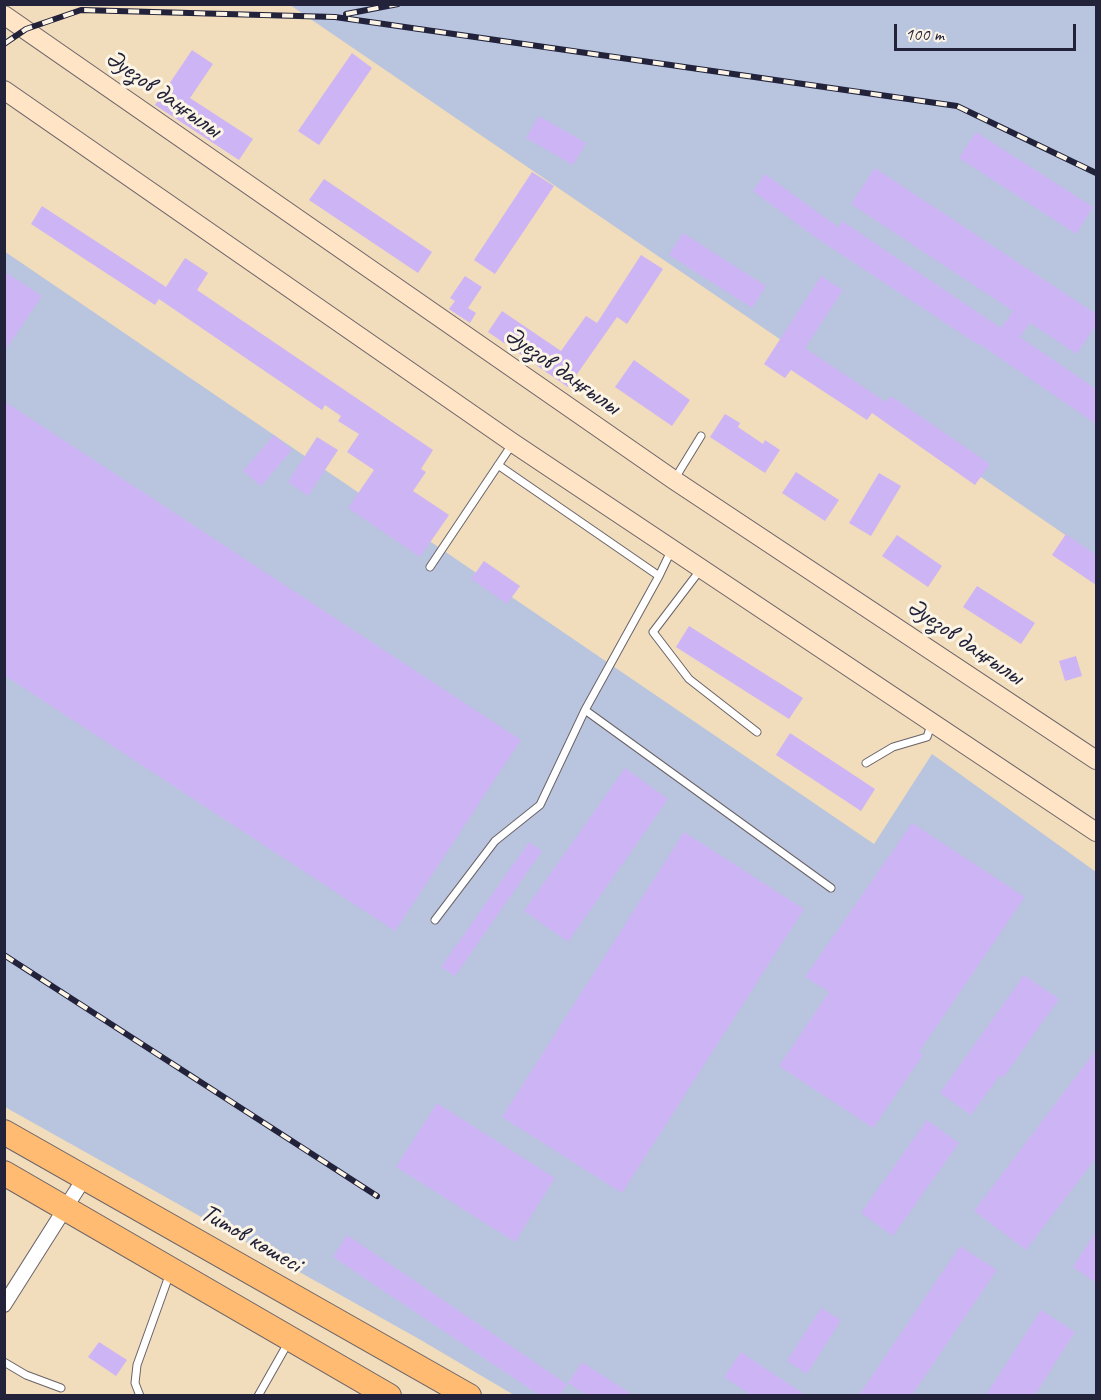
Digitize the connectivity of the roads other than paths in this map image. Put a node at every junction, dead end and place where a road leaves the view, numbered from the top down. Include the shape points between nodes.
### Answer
1 (4, 15) edge
2 (4, 90) edge
3 (701, 436) dead end
4 (513, 443) junction
5 (498, 465) junction
6 (674, 480) junction
7 (672, 549) junction
8 (430, 567) dead end
9 (701, 569) junction
10 (659, 576) junction
11 (585, 710) junction
12 (932, 723) junction
13 (757, 732) dead end
14 (1096, 760) edge
15 (866, 763) dead end
16 (1096, 832) edge
17 (831, 888) dead end
18 (435, 920) dead end
19 (4, 1132) edge
20 (4, 1173) edge
21 (85, 1177) junction
22 (66, 1208) junction
23 (171, 1269) junction
24 (4, 1305) edge
25 (291, 1339) junction
26 (4, 1362) edge
27 (61, 1388) dead end
28 (140, 1395) edge
29 (258, 1395) edge
30 (389, 1395) edge
31 (468, 1395) edge

1 - 6 main road, Әуезов даңғылы
2 - 4 main road
3 - 6 lane
4 - 5 lane
4 - 7 main road
5 - 8 lane
5 - 10 lane
6 - 14 main road, Әуезов даңғылы
7 - 9 main road
7 - 10 lane
9 - 12 main road
9 - 13 lane via 653,632 689,679
10 - 11 lane
11 - 17 lane
11 - 18 lane via 540,805 495,841
12 - 15 lane via 927,737 893,747
12 - 16 main road
19 - 21 highway, Титов көшесі
20 - 22 highway
21 - 22 street
21 - 31 highway, Титов көшесі
22 - 23 highway
22 - 24 street
23 - 25 highway
23 - 28 lane via 137,1365 135,1383
25 - 29 lane
25 - 30 highway
26 - 27 lane

